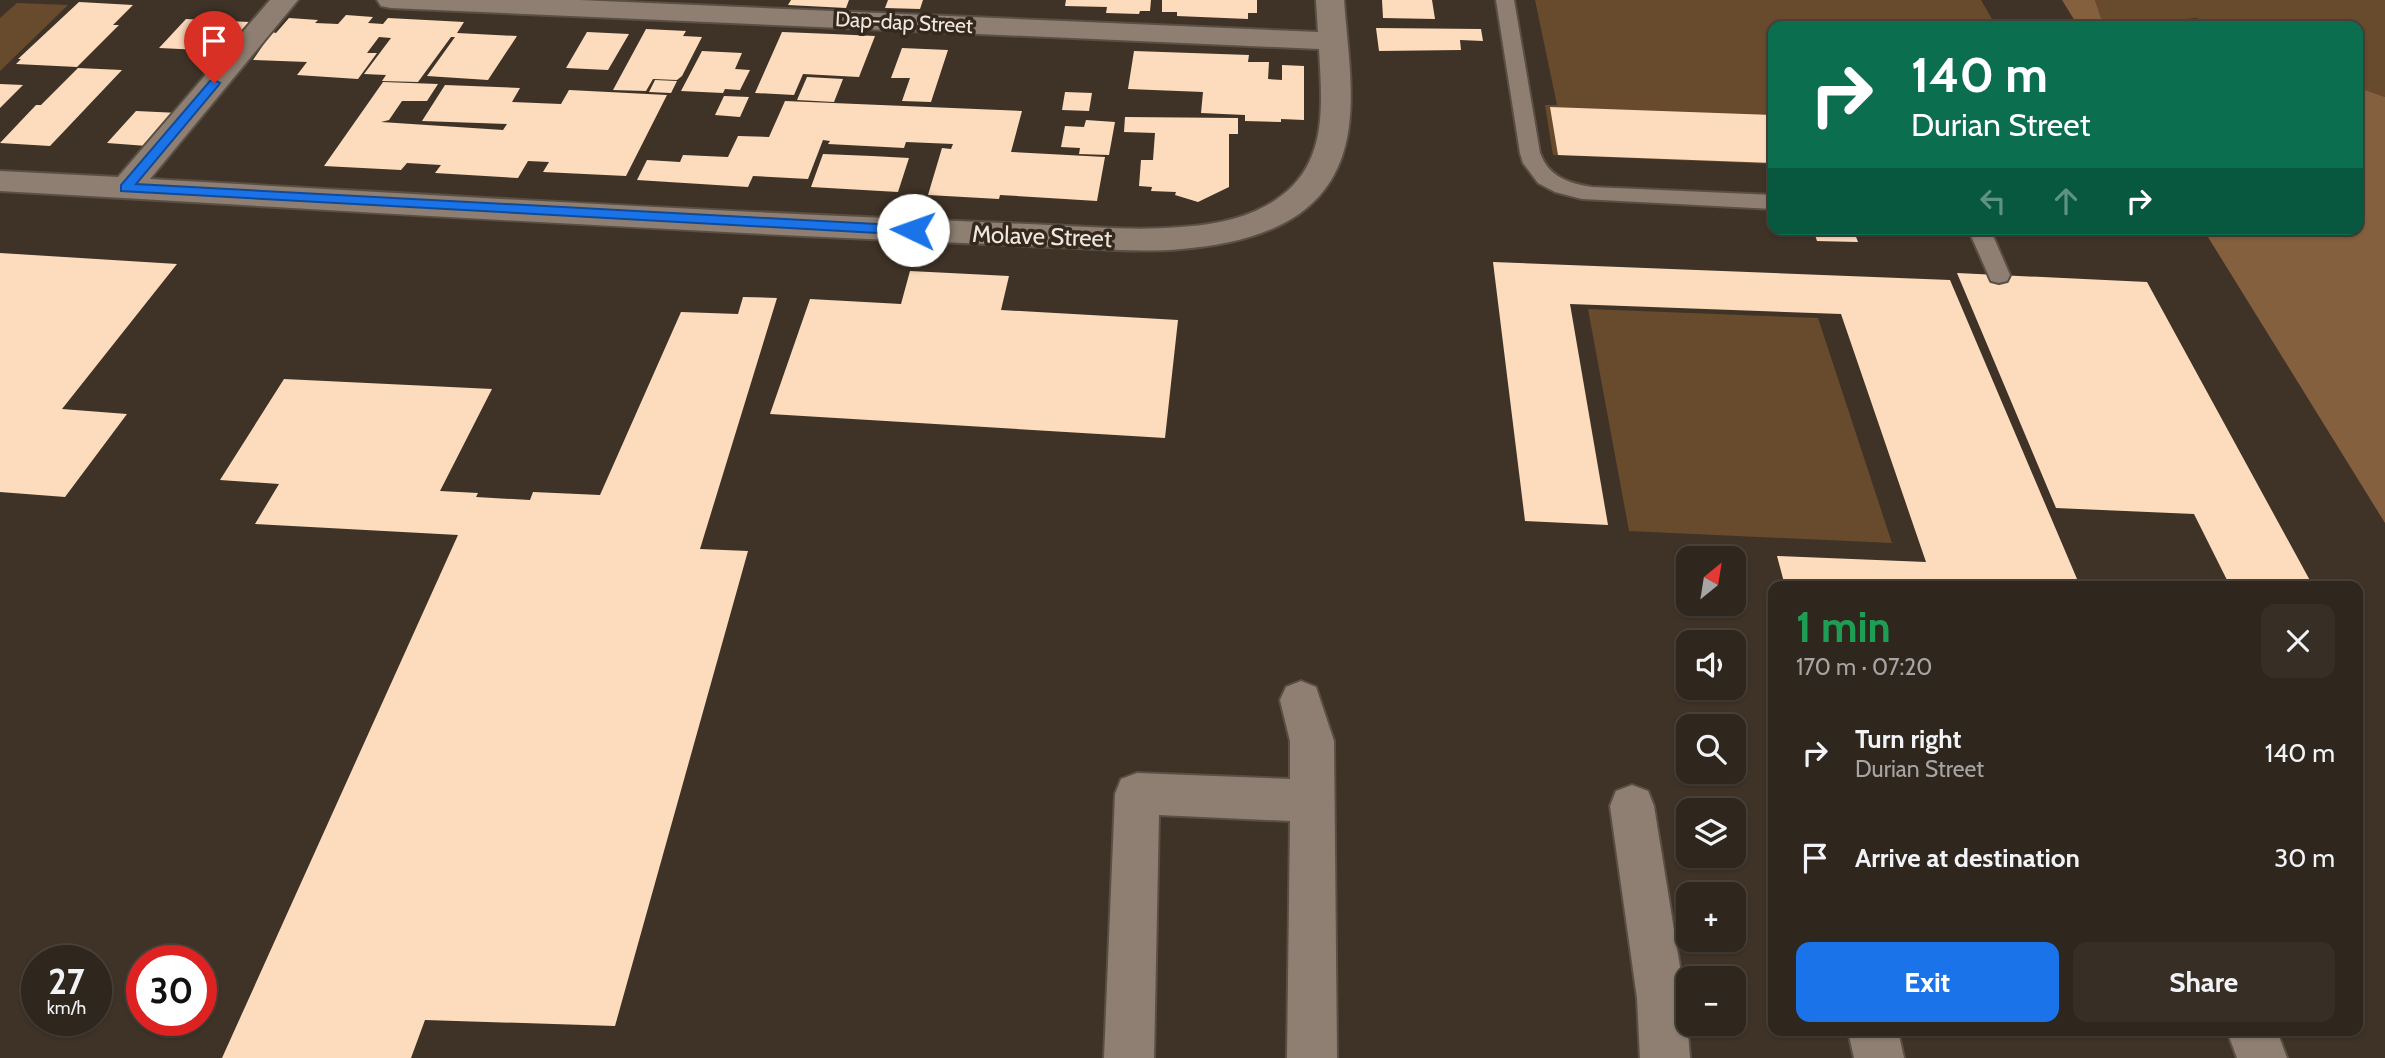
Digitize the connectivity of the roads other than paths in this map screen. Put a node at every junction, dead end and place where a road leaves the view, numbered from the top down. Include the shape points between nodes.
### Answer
1 (284, 0) edge
2 (391, 0) edge
3 (1037, 0) edge
4 (1330, 0) edge
5 (1505, 0) edge
6 (1030, 28) junction
7 (1333, 41) junction
8 (0, 181) edge
9 (126, 188) junction
10 (1768, 202) edge
11 (1982, 235) edge
12 (1999, 275) dead end
13 (1301, 700) dead end
14 (1311, 801) junction
15 (1633, 806) dead end
16 (1874, 1036) edge
17 (2254, 1036) edge
18 (1129, 1058) edge
19 (1312, 1058) edge
20 (1665, 1058) edge
21 (1879, 1058) edge
22 (2262, 1058) edge

1 - 9 street
2 - 6 street, Dap-dap Street
3 - 6 street
4 - 7 street, Molave Street
5 - 10 lane via 1530,153 1534,167 1547,181 1592,194
6 - 7 street, Dap-dap Street
7 - 9 street, Molave Street via 1337,118 1327,165 1308,191 1283,210 1253,224 1191,237 1122,239 794,225
8 - 9 street, Molave Street
11 - 12 lane
13 - 14 street via 1312,741
14 - 18 street via 1138,794
14 - 19 street
15 - 20 street via 1661,998
16 - 21 street
17 - 22 street

